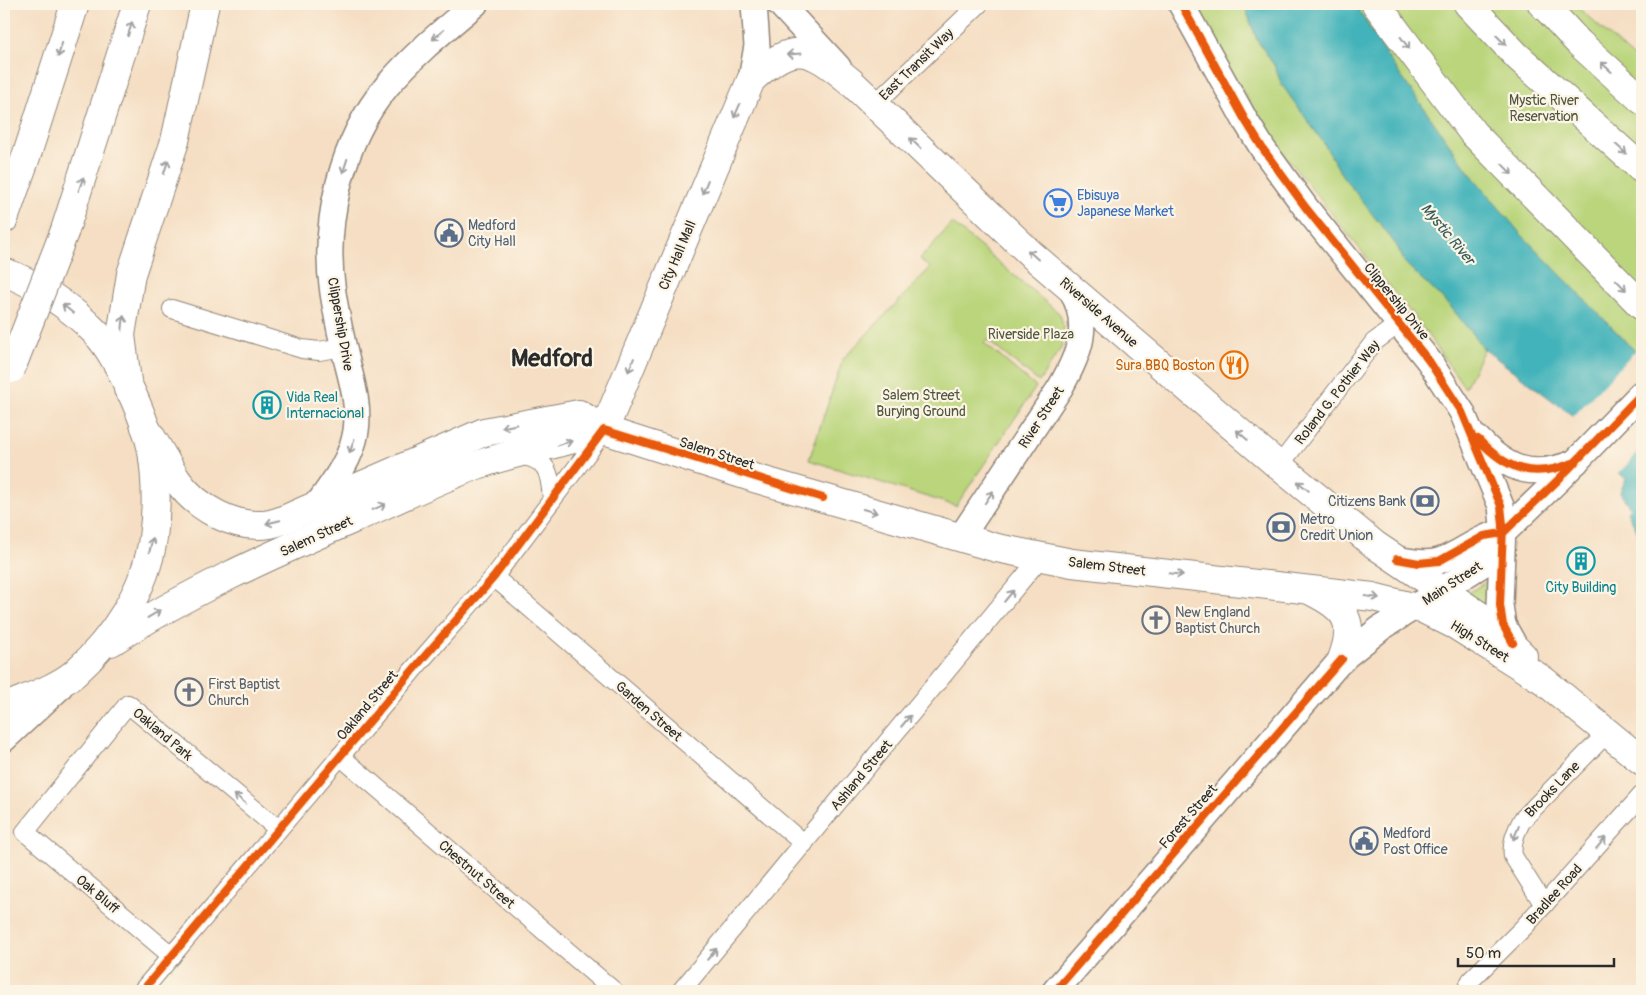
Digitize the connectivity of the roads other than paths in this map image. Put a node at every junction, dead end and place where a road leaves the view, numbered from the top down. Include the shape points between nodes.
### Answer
1 (75, 4) edge
2 (137, 4) edge
3 (205, 4) edge
4 (475, 4) edge
5 (754, 4) edge
6 (780, 4) edge
7 (979, 4) edge
8 (1180, 4) edge
9 (1376, 4) edge
10 (1468, 4) edge
11 (1543, 5) edge
12 (750, 80) junction
13 (851, 82) junction
14 (1642, 100) edge
15 (875, 104) junction
16 (1642, 169) edge
17 (6, 213) edge
18 (4, 272) edge
19 (1070, 287) junction
20 (1642, 306) edge
21 (172, 309) dead end
22 (1400, 323) junction
23 (344, 347) junction
24 (7, 377) edge
25 (128, 388) junction
26 (1642, 393) edge
27 (145, 428) junction
28 (1470, 428) junction
29 (604, 430) junction
30 (514, 454) junction
31 (1581, 456) junction
32 (1279, 466) junction
33 (552, 500) junction
34 (318, 504) junction
35 (1503, 533) junction
36 (961, 537) junction
37 (1040, 558) junction
38 (1397, 560) junction
39 (494, 577) junction
40 (1307, 589) junction
41 (1444, 590) junction
42 (1415, 607) junction
43 (1512, 643) junction
44 (98, 650) junction
45 (1342, 659) junction
46 (73, 675) junction
47 (1544, 680) junction
48 (4, 708) edge
49 (1607, 733) junction
50 (4, 738) edge
51 (340, 756) junction
52 (1642, 761) edge
53 (1642, 795) edge
54 (278, 829) junction
55 (25, 832) joint
56 (804, 844) junction
57 (1544, 905) junction
58 (172, 956) junction
59 (142, 991) edge
60 (614, 991) edge
61 (681, 991) edge
62 (1055, 991) edge
63 (1466, 991) edge

1 -> 17 main road
24 -> 2 main road, bridge via 65,230
25 -> 3 main road via 121,335 131,274 175,141
4 -> 23 main road, Clippership Drive via 415,55 387,86 361,126 349,153 337,196 331,241 333,287
5 - 12 main road, City Hall Mall via 757,46
6 - 13 main road, Riverside Avenue
7 - 15 street, East Transit Way
8 - 22 main road, Clippership Drive via 1263,149 1325,232
9 -> 20 main road via 1473,133
10 -> 16 main road via 1517,56
14 -> 11 main road
13 -> 12 main road, City Hall Mall via 825,61 800,53 785,54 772,60
12 -> 29 main road, City Hall Mall
13 - 15 main road, Riverside Avenue
19 -> 15 main road, Riverside Avenue via 1032,255
25 -> 18 main road via 95,332 50,295
32 -> 19 main road, Riverside Avenue
36 -> 19 main road, River Street via 1060,388 1073,363 1080,344 1082,320 1080,307
21 - 23 street via 302,349 318,351
22 - 28 main road, Clippership Drive via 1429,361
22 - 32 street, Roland G. Pothier Way via 1374,342
23 -> 34 main road, Clippership Drive via 356,404 356,430 347,458
25 - 27 main road
26 - 31 main road, Main Street
34 -> 27 main road, Salem Street via 271,524 250,524 220,516 200,504 185,489
44 -> 27 main road via 123,616 142,576 153,539 152,450
28 - 31 main road via 1493,454 1520,469 1545,471
28 - 35 main road, Clippership Drive via 1498,497
30 -> 29 main road, Salem Street via 566,443
29 - 33 street, Oakland Street
29 -> 34 main road, Salem Street via 579,414 499,428 468,438
29 -> 36 main road, Salem Street via 754,478
30 - 33 street via 534,457 543,464 551,483
44 -> 30 main road, Salem Street via 156,613 312,537 480,464
31 - 35 main road, Main Street
38 -> 32 main road, Riverside Avenue via 1345,522
33 - 39 street, Oakland Street
35 - 38 main road, Main Street via 1484,536 1439,560 1419,563
35 - 41 main road, Main Street via 1483,564
35 - 43 main road, Clippership Drive via 1500,605 1503,625
36 - 37 main road, Salem Street
37 -> 40 main road, Salem Street
56 -> 37 street, Ashland Street
38 - 41 main road, Riverside Avenue
39 - 51 street, Oakland Street
39 - 56 street, Garden Street
40 -> 42 main road, Salem Street via 1373,597
40 - 45 main road via 1338,607 1347,620 1350,629
41 - 42 main road, Main Street
41 - 43 main road, High Street
42 - 45 main road, Forest Street via 1381,628
42 - 47 main road, High Street via 1445,619
43 - 47 main road, High Street
44 - 46 main road
45 - 62 main road, Forest Street
46 - 48 main road
46 - 50 main road
47 - 49 main road, High Street
49 - 52 main road, High Street
49 -> 57 street, Brooks Lane via 1522,820 1514,837 1513,856
51 - 54 street, Oakland Street
51 - 60 street, Chestnut Street
57 -> 53 street, Bradlee Road
54 -> 55 street, Oakland Park via 128,704
54 - 58 street, Oakland Street
55 - 58 street, Oak Bluff
61 -> 56 street, Ashland Street
57 - 63 street, Bradlee Road via 1471,980
58 - 59 street, Oakland Street

